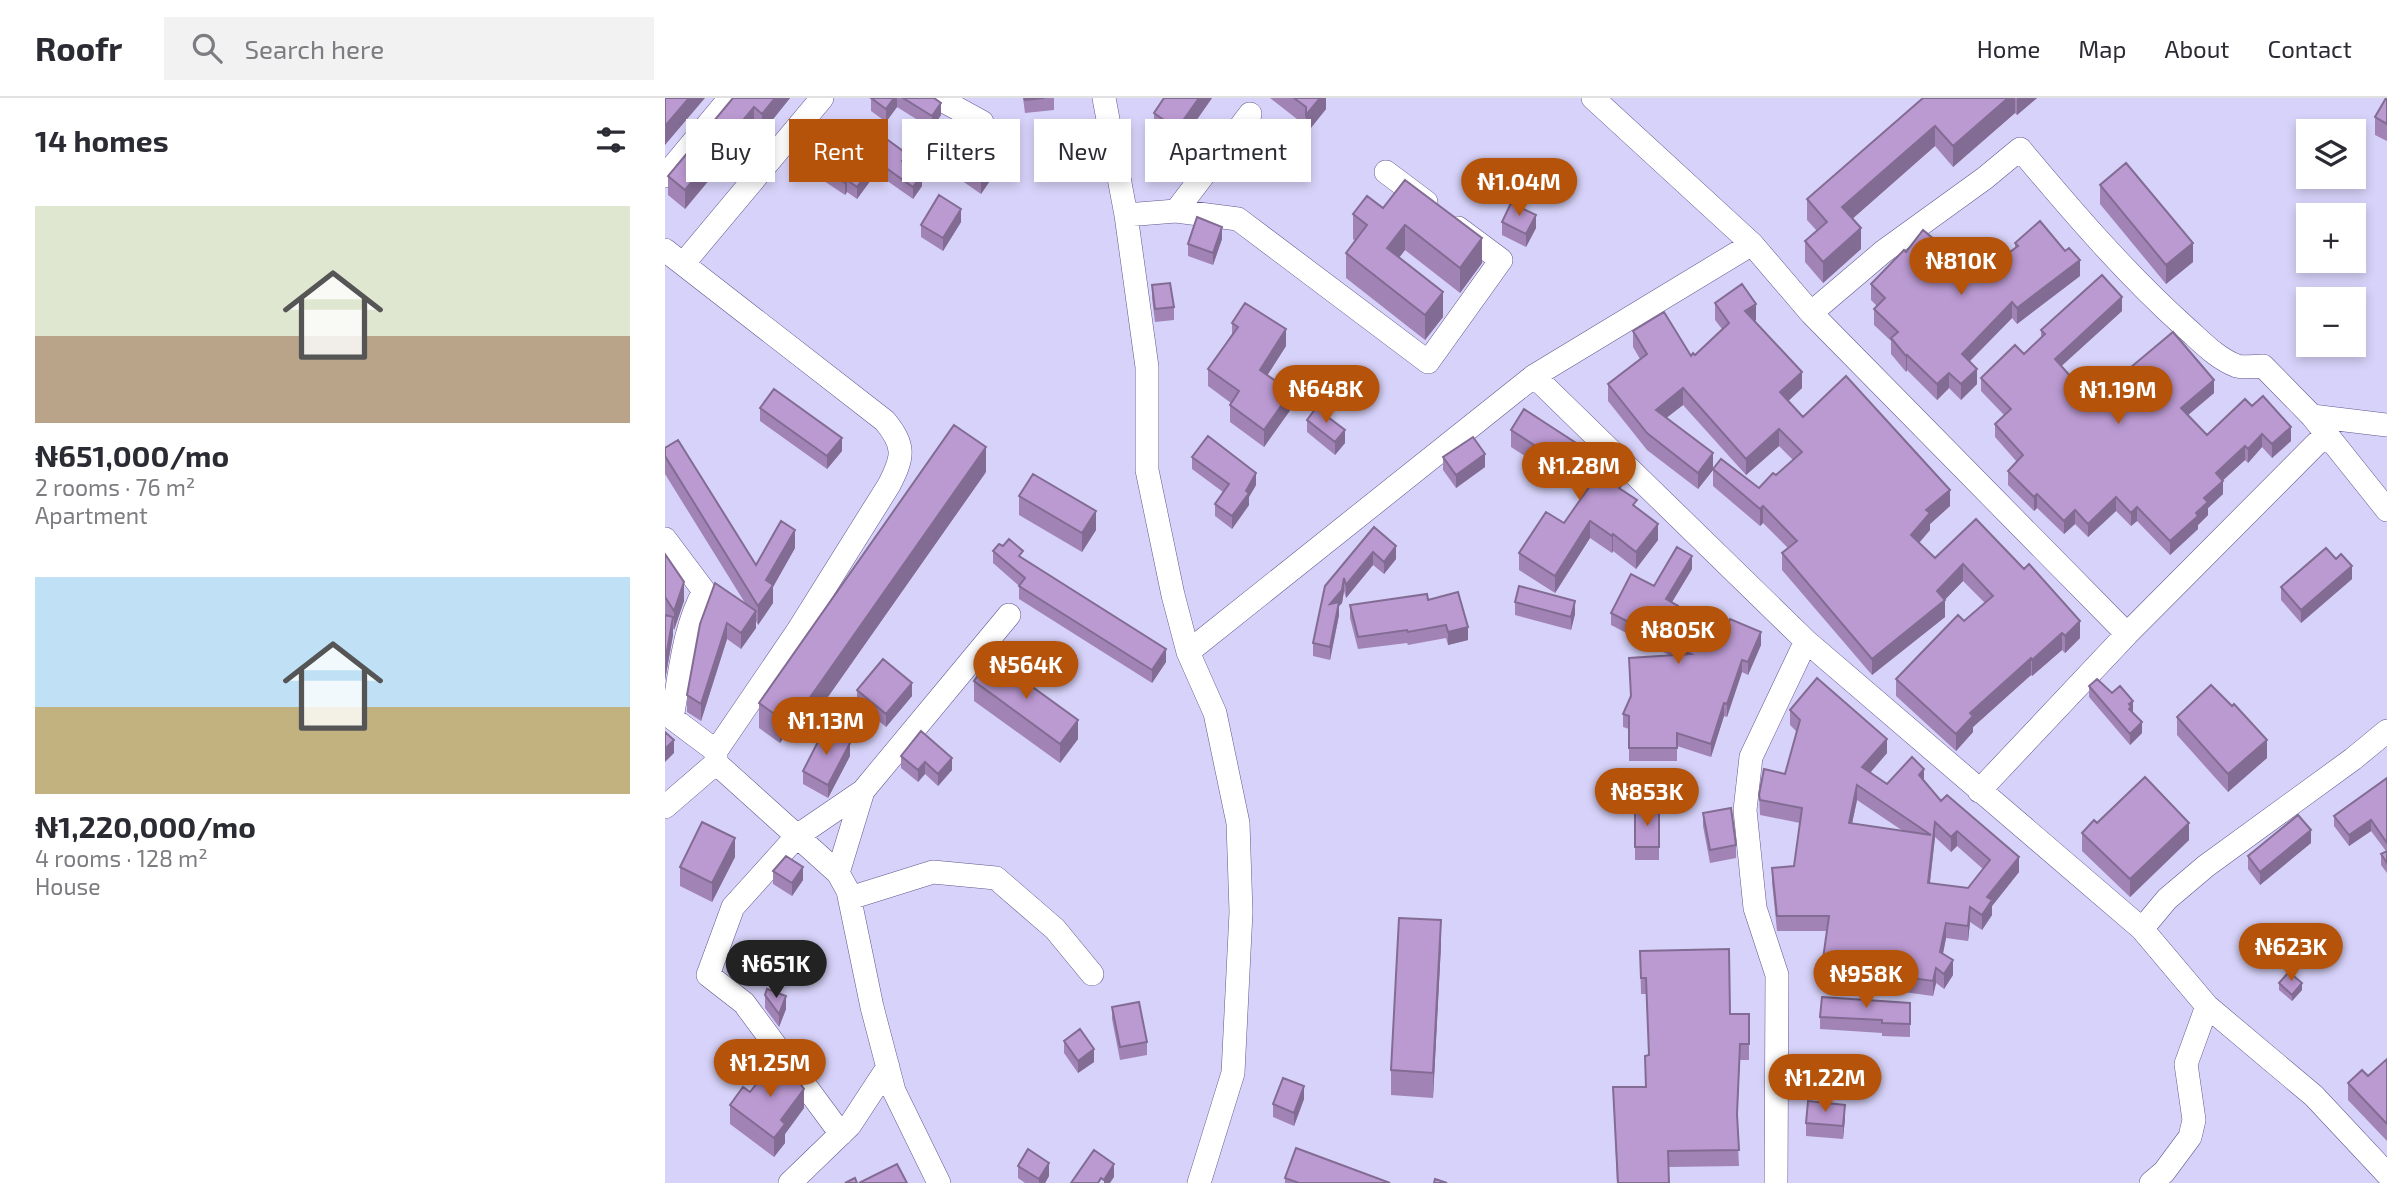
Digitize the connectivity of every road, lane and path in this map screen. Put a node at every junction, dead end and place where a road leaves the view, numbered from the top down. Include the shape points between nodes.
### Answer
1 (730, 98) edge
2 (822, 98) edge
3 (938, 98) edge
4 (977, 98) edge
5 (1104, 98) edge
6 (1593, 98) edge
7 (1250, 114) dead end
8 (1386, 172) dead end
9 (665, 176) edge
10 (1176, 211) junction
11 (1126, 215) junction
12 (1752, 244) junction
13 (665, 250) edge
14 (683, 264) junction
15 (1811, 313) junction
16 (1534, 376) junction
17 (2319, 425) junction
18 (2387, 425) edge
19 (2387, 510) edge
20 (665, 539) edge
21 (1009, 615) dead end
22 (2127, 634) junction
23 (1806, 640) junction
24 (1188, 652) junction
25 (2387, 731) edge
26 (716, 757) junction
27 (863, 791) junction
28 (1979, 791) junction
29 (665, 807) edge
30 (797, 836) junction
31 (838, 873) junction
32 (850, 898) junction
33 (2142, 929) junction
34 (1092, 974) dead end
35 (2207, 1006) junction
36 (888, 1067) junction
37 (841, 1134) junction
38 (2387, 1174) edge
39 (790, 1183) edge
40 (939, 1183) edge
41 (1199, 1183) edge
42 (1776, 1183) edge
43 (2151, 1183) edge

1 - 9 street
2 - 14 street
3 - 4 street via 982,122
5 - 11 street
6 - 12 street
7 - 10 street
8 - 10 street via 1501,260 1428,362 1238,219
10 - 11 street
11 - 24 street via 1147,367 1147,470
12 - 15 street
12 - 16 street
13 - 14 street
14 - 26 street via 885,421 901,451 889,485
15 - 17 street via 1884,251 2020,149 2144,290 2215,354 2239,367 2263,366
15 - 22 street
16 - 23 street
16 - 24 street
17 - 18 street
17 - 19 street
17 - 22 street
20 - 26 street via 704,591 689,626 671,718
21 - 27 street
22 - 28 street
23 - 28 street
23 - 42 street via 1751,757 1745,810 1755,908 1777,975
24 - 41 street via 1215,713 1238,823 1241,912 1233,1073
25 - 33 street via 2206,866 2167,899
26 - 29 street
26 - 30 street
27 - 30 street
27 - 31 street
28 - 33 street
30 - 31 street
30 - 37 street via 733,908 708,975 744,1003
31 - 32 street
32 - 34 street via 933,872 996,878 1055,929
32 - 36 street
33 - 35 street
35 - 38 street via 2314,1096
35 - 43 street via 2186,1064 2194,1120 2190,1137
36 - 37 street
36 - 40 street via 894,1091
37 - 39 street

